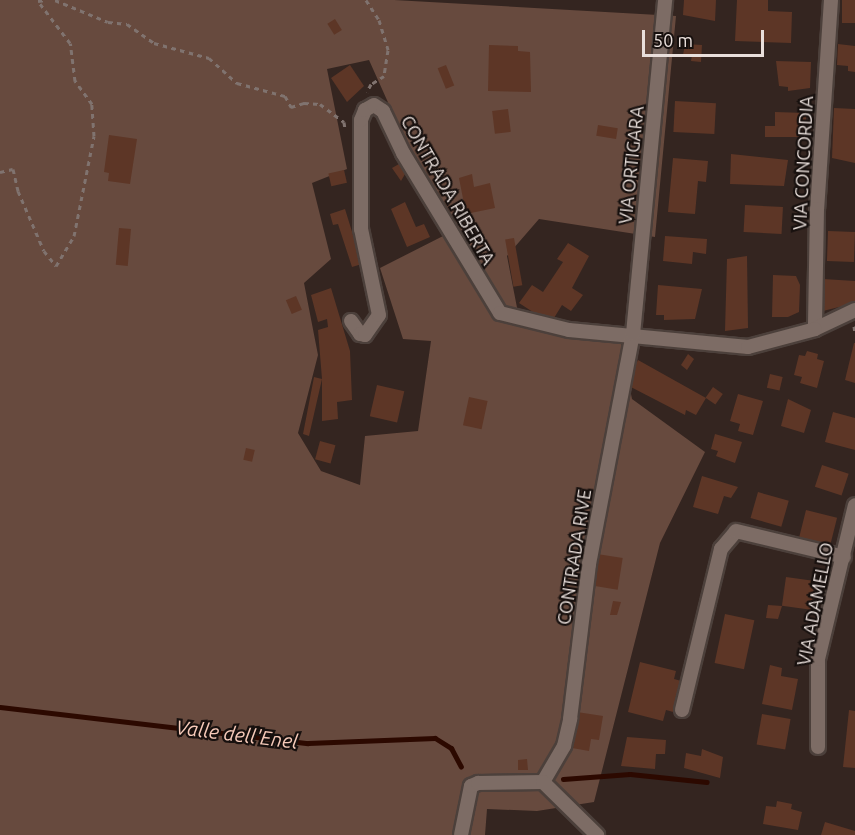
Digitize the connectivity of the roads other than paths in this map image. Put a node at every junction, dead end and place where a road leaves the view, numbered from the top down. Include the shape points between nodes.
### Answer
1 (665, 0) edge
2 (831, 0) edge
3 (855, 310) edge
4 (351, 321) dead end
5 (815, 329) junction
6 (633, 334) junction
7 (855, 505) edge
8 (844, 557) junction
9 (682, 710) dead end
10 (818, 747) dead end
11 (543, 782) junction
12 (461, 835) edge
13 (597, 835) edge

1 - 6 street, VIA ORTIGARA
2 - 5 street, VIA CONCORDIA via 817,209
3 - 5 street
4 - 6 street, CONTRADA RIBERTA via 362,339 379,315 361,229 361,120 365,110 374,105 383,111 403,153 500,313 570,330
5 - 6 street via 748,347
6 - 11 street, CONTRADA RIVE via 589,564 570,719 564,746
7 - 8 street, VIA ADAMELLO
8 - 9 street via 736,531 721,549
8 - 10 street, VIA ADAMELLO via 818,659
11 - 12 street via 471,786
11 - 13 street

